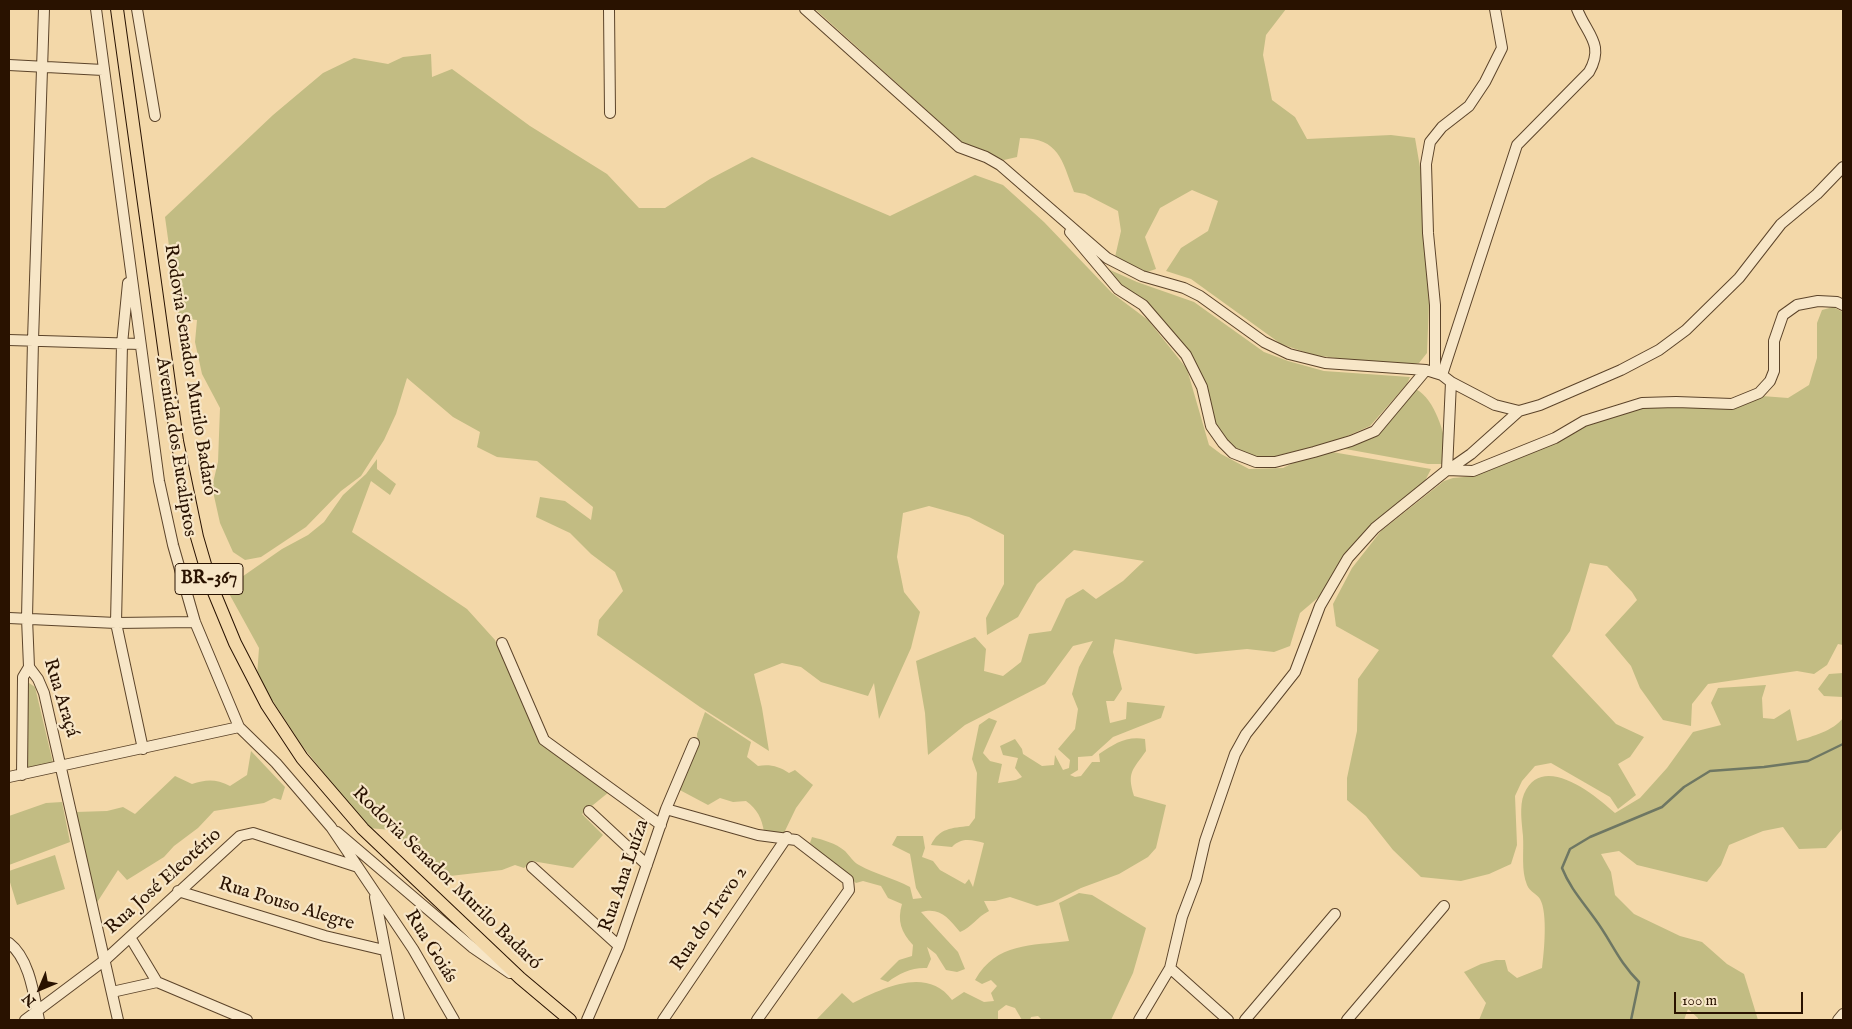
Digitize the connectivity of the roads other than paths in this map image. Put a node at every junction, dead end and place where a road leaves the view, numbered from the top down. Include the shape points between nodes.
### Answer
1 (44, 9) edge
2 (96, 9) edge
3 (117, 9) edge
4 (137, 9) edge
5 (609, 9) edge
6 (805, 9) edge
7 (1495, 9) edge
8 (1577, 9) edge
9 (9, 65) edge
10 (42, 65) junction
11 (103, 70) junction
12 (610, 113) dead end
13 (155, 116) dead end
14 (1843, 167) edge
15 (1057, 216) junction
16 (130, 268) junction
17 (1843, 305) edge
18 (9, 340) edge
19 (33, 340) junction
20 (122, 344) junction
21 (140, 344) junction
22 (1434, 372) junction
23 (1451, 382) junction
24 (1519, 411) junction
25 (1447, 470) junction
26 (9, 618) edge
27 (26, 618) junction
28 (195, 622) junction
29 (116, 623) junction
30 (502, 643) dead end
31 (29, 667) junction
32 (239, 727) junction
33 (694, 743) dead end
34 (143, 749) junction
35 (62, 767) junction
36 (22, 775) junction
37 (9, 777) edge
38 (666, 809) junction
39 (589, 811) dead end
40 (661, 826) junction
41 (331, 827) junction
42 (787, 837) junction
43 (647, 865) junction
44 (358, 867) junction
45 (532, 868) dead end
46 (178, 891) junction
47 (374, 893) junction
48 (1444, 906) dead end
49 (1335, 914) dead end
50 (130, 937) junction
51 (9, 944) edge
52 (619, 946) junction
53 (384, 950) junction
54 (105, 960) junction
55 (1170, 968) junction
56 (520, 978) junction
57 (157, 982) junction
58 (112, 992) junction
59 (37, 1010) junction
60 (1843, 1014) edge
61 (25, 1020) edge
62 (39, 1020) edge
63 (118, 1020) edge
64 (247, 1020) edge
65 (399, 1020) edge
66 (454, 1020) edge
67 (570, 1020) edge
68 (587, 1020) edge
69 (663, 1020) edge
70 (757, 1020) edge
71 (1139, 1020) edge
72 (1228, 1020) edge
73 (1245, 1020) edge
74 (1347, 1020) edge
75 (1838, 1020) edge

1 - 10 street, Rua Araçá
2 - 11 street, Avenida dos Eucaliptos
3 - 56 main road, Rodovia Senador Murilo Badaró / BR-367 via 177,442 211,585 235,643 268,706 308,765 363,830
4 - 13 street
5 - 12 street
6 - 15 street via 959,147 994,161
7 - 22 street via 1502,48 1469,106 1430,142 1426,164 1435,305
8 - 22 street via 1597,50 1594,63 1589,72 1517,145
9 - 10 street
10 - 11 street
10 - 19 street, Rua Araçá
11 - 16 street, Avenida dos Eucaliptos
14 - 24 street via 1817,194 1780,224 1739,278 1686,330 1659,350 1621,370
15 - 22 street via 1123,268 1200,296 1264,342 1289,354 1324,363
15 - 22 street via 1118,289 1143,305 1186,355 1202,387 1211,426 1233,453 1256,462 1275,462 1351,441 1375,431
16 - 20 street
16 - 21 street, Avenida dos Eucaliptos
17 - 25 street via 1818,301 1797,305 1783,315 1774,341 1774,371 1759,393 1732,404 1642,403 1584,422 1555,438 1473,471
18 - 19 street
19 - 20 street
19 - 27 street, Rua Araçá
20 - 21 street
20 - 29 street
21 - 28 street, Avenida dos Eucaliptos via 159,481
22 - 23 street
23 - 24 street via 1495,405
23 - 25 street
24 - 25 street via 1471,454
25 - 55 street via 1375,528 1348,558 1316,614 1295,672 1246,734 1235,754 1214,814
26 - 27 street
27 - 29 street
27 - 31 street, Rua Araçá
28 - 29 street
28 - 32 street, Avenida dos Eucaliptos
29 - 34 street
30 - 40 street via 541,735 548,744
31 - 35 street, Rua Araçá via 44,693
31 - 36 street via 23,677
32 - 34 street
32 - 41 street, Avenida dos Eucaliptos via 276,763
33 - 38 street, Rua Ana Luíza
34 - 35 street
35 - 36 street
35 - 54 street, Rua Araçá
36 - 37 street
38 - 40 street, Rua Ana Luíza
38 - 42 street via 758,834
39 - 43 street
40 - 43 street, Rua Ana Luíza
41 - 44 street, Avenida dos Eucaliptos
41 - 56 street via 472,947
42 - 69 street, Rua do Trevo 2
42 - 70 street via 803,844 848,880 850,887
43 - 52 street, Rua Ana Luíza
44 - 46 street, Rua José Eleotério via 247,833
44 - 47 street, Avenida dos Eucaliptos
45 - 52 street
46 - 50 street, Rua José Eleotério
46 - 53 street, Rua Pouso Alegre via 325,936
47 - 53 street
47 - 66 street, Rua Goiás via 413,949
48 - 74 street
49 - 73 street
50 - 54 street, Rua José Eleotério
50 - 57 street
51 - 59 street via 25,965
52 - 68 street, Rua Ana Luíza
53 - 65 street
54 - 58 street, Rua Araçá
54 - 59 street, Rua José Eleotério
55 - 71 street
55 - 72 street
56 - 67 main road, Rodovia Senador Murilo Badaró / BR-367
57 - 58 street
57 - 64 street
58 - 63 street, Rua Araçá
59 - 61 street, Rua José Eleotério
59 - 62 street
60 - 75 street

